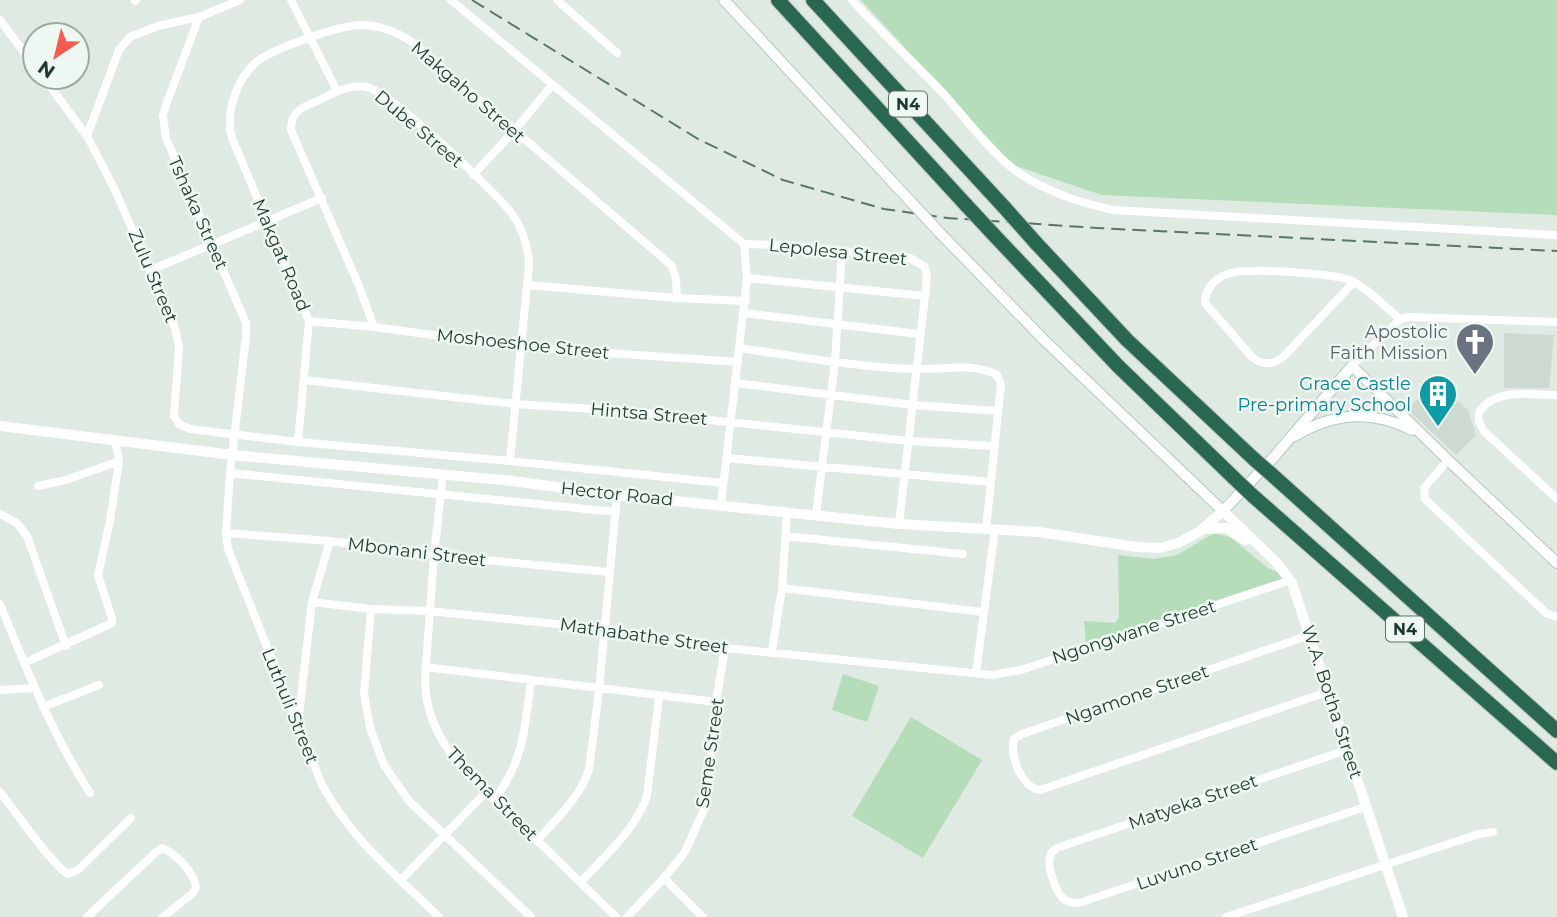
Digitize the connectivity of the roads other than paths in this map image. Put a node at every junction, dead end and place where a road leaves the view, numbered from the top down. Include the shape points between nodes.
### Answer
1 (240, 0) edge
2 (291, 0) edge
3 (451, 0) edge
4 (557, 0) edge
5 (724, 0) edge
6 (778, 0) edge
7 (813, 0) edge
8 (852, 0) edge
9 (199, 17) junction
10 (0, 20) edge
11 (311, 37) junction
12 (21, 48) edge
13 (617, 53) dead end
14 (552, 85) junction
15 (53, 91) edge
16 (337, 91) junction
17 (514, 131) junction
18 (87, 136) junction
19 (239, 155) joint
20 (473, 175) junction
21 (322, 198) junction
22 (267, 220) junction
23 (1557, 235) edge
24 (212, 244) junction
25 (744, 244) junction
26 (842, 252) junction
27 (151, 270) junction
28 (747, 278) junction
29 (1354, 282) junction
30 (527, 285) junction
31 (840, 288) junction
32 (925, 296) junction
33 (677, 299) junction
34 (746, 301) junction
35 (744, 313) junction
36 (1400, 319) junction
37 (309, 321) junction
38 (1557, 322) edge
39 (836, 324) junction
40 (374, 327) junction
41 (919, 334) junction
42 (521, 347) junction
43 (739, 348) junction
44 (835, 361) junction
45 (738, 362) junction
46 (1352, 366) junction
47 (917, 369) junction
48 (304, 380) junction
49 (736, 383) junction
50 (830, 395) junction
51 (1557, 395) edge
52 (514, 404) junction
53 (913, 405) junction
54 (998, 411) junction
55 (733, 421) junction
56 (179, 424) joint
57 (0, 426) edge
58 (828, 432) junction
59 (235, 433) junction
60 (115, 440) junction
61 (1288, 440) junction
62 (909, 441) junction
63 (298, 442) junction
64 (994, 446) junction
65 (1436, 449) junction
66 (233, 456) junction
67 (727, 458) junction
68 (1448, 460) junction
69 (119, 461) junction
70 (510, 461) junction
71 (823, 467) junction
72 (230, 473) junction
73 (443, 475) junction
74 (905, 476) junction
75 (991, 482) junction
76 (723, 483) junction
77 (38, 486) dead end
78 (440, 494) junction
79 (617, 495) junction
80 (1557, 499) edge
81 (721, 505) junction
82 (1223, 511) junction
83 (616, 512) junction
84 (787, 512) junction
85 (0, 514) edge
86 (816, 515) junction
87 (899, 524) junction
88 (991, 529) junction
89 (1202, 529) junction
90 (226, 533) junction
91 (785, 536) junction
92 (330, 541) junction
93 (963, 554) dead end
94 (434, 555) junction
95 (1276, 562) junction
96 (1557, 563) edge
97 (608, 572) junction
98 (1291, 580) junction
99 (782, 588) junction
100 (312, 603) junction
101 (0, 604) edge
102 (371, 609) junction
103 (429, 611) junction
104 (983, 612) junction
105 (1557, 617) edge
106 (605, 629) junction
107 (1310, 635) junction
108 (65, 646) junction
109 (725, 648) junction
110 (772, 651) junction
111 (24, 663) junction
112 (425, 667) junction
113 (976, 673) junction
114 (531, 680) junction
115 (99, 684) dead end
116 (34, 688) junction
117 (0, 690) edge
118 (599, 690) junction
119 (1327, 692) junction
120 (659, 697) junction
121 (716, 702) junction
122 (43, 707) junction
123 (298, 723) junction
124 (1557, 731) edge
125 (1347, 750) junction
126 (1557, 763) edge
127 (0, 792) edge
128 (486, 792) junction
129 (90, 793) dead end
130 (494, 800) junction
131 (1366, 807) junction
132 (131, 818) dead end
133 (1493, 832) dead end
134 (446, 835) junction
135 (537, 841) junction
136 (1385, 864) junction
137 (1049, 865) joint
138 (664, 878) junction
139 (401, 880) junction
140 (581, 882) junction
141 (87, 917) edge
142 (163, 917) edge
143 (439, 917) edge
144 (531, 917) edge
145 (616, 917) edge
146 (627, 917) edge
147 (703, 917) edge
148 (1226, 917) edge
149 (1403, 917) edge

1 - 9 street
2 - 11 street
3 - 14 street
4 - 13 street
5 - 82 main road, bridge via 1044,340
6 - 126 highway, N4, bridge via 1118,366 1253,496
7 - 124 highway, N4, bridge via 1127,340
8 - 23 street via 1019,173 1083,203 1113,210
9 - 18 street via 138,32 123,44
9 - 24 street, Tshaka Street via 166,105 163,126
10 - 12 street
11 - 16 street
11 - 17 street, Makgaho Street via 362,25 400,34
11 - 19 street, Makgaho Street via 255,62 244,77 228,116
14 - 17 street
14 - 25 street
15 - 18 street, Zulu Street
16 - 20 street, Dube Street via 363,86 378,91
16 - 21 street, Dube Street via 297,110 291,120 291,130
17 - 20 street
17 - 33 street, Makgaho Street via 671,265
18 - 27 street, Zulu Street
19 - 22 street, Makgat Road
20 - 30 street, Dube Street via 511,213 523,232 528,250
21 - 22 street
21 - 40 street, Dube Street
22 - 24 street
22 - 37 street, Makgat Road
24 - 27 street
24 - 59 street, Tshaka Street via 246,323
25 - 26 street, Lepolesa Street
25 - 28 street
26 - 31 street
26 - 32 street, Lepolesa Street via 916,259 927,272
27 - 56 street, Zulu Street via 178,336 174,416
28 - 31 street
28 - 34 street
29 - 29 street via 1330,276 1238,272 1211,286 1205,303 1252,357 1274,363
29 - 36 street
30 - 33 street
30 - 42 street, Dube Street
31 - 32 street
31 - 39 street
32 - 41 street, Lepolesa Street
33 - 34 street
34 - 35 street
35 - 39 street
35 - 43 street
36 - 38 street
36 - 46 street
37 - 40 street, Moshoeshoe Street
37 - 48 street, Makgat Road
39 - 41 street
39 - 44 street
40 - 42 street, Moshoeshoe Street
41 - 47 street, Lepolesa Street
42 - 45 street, Moshoeshoe Street
42 - 52 street, Dube Street
43 - 44 street
43 - 45 street
44 - 47 street
44 - 50 street
45 - 49 street
46 - 61 main road
46 - 65 main road
47 - 53 street, Lepolesa Street
47 - 54 street via 954,367 997,374 1001,384
48 - 52 street, Hintsa Street
48 - 63 street, Makgat Road
49 - 50 street
49 - 55 street
50 - 53 street
50 - 58 street
51 - 80 street via 1503,395 1485,405 1478,419 1486,433
52 - 55 street, Hintsa Street
52 - 70 street, Dube Street
53 - 54 street
53 - 62 street, Lepolesa Street
54 - 64 street
55 - 58 street, Hintsa Street
55 - 67 street
56 - 59 street, Hector Road
57 - 60 street, Hector Road
58 - 62 street, Hintsa Street
58 - 71 street
59 - 63 street, Hector Road
59 - 66 street, Tshaka Street
60 - 66 street, Hector Road
60 - 69 street
61 - 65 main road via 1329,420 1366,415 1413,430
61 - 82 main road
62 - 64 street, Hintsa Street
62 - 74 street, Lepolesa Street
63 - 70 street, Hector Road
64 - 75 street
65 - 68 main road
66 - 72 street, Luthuli Street
66 - 73 street, Hector Road
67 - 71 street
67 - 76 street
68 - 96 main road
68 - 105 street via 1424,488 1425,499 1546,613
69 - 77 street
69 - 108 street via 98,569 113,620
70 - 76 street, Hector Road
71 - 74 street
71 - 86 street
72 - 78 street, Hector Road
72 - 90 street, Luthuli Street
73 - 78 street, Thema Street
73 - 79 street, Hector Road
74 - 75 street
74 - 87 street, Lepolesa Street
75 - 88 street
76 - 81 street
78 - 83 street, Hector Road
78 - 94 street, Thema Street
79 - 81 street, Hector Road
79 - 83 street
81 - 84 street, Hector Road
82 - 89 street, Hector Road
82 - 95 street, W.A. Botha Street
83 - 97 street
84 - 86 street, Hector Road
84 - 91 street
85 - 108 street via 17,523 27,536
86 - 87 street, Hector Road
87 - 88 street, Hector Road
88 - 89 street, Hector Road via 1160,548
88 - 104 street
89 - 95 street via 1231,530
90 - 92 street, Mbonani Street
90 - 123 street, Luthuli Street via 230,559
91 - 93 street
91 - 99 street
92 - 94 street, Mbonani Street
92 - 100 street
94 - 97 street, Mbonani Street
94 - 103 street, Thema Street
95 - 98 street, W.A. Botha Street
97 - 106 street
98 - 107 street, W.A. Botha Street
98 - 113 street, Ngongwane Street via 1021,670
99 - 104 street
99 - 110 street
100 - 102 street, Mathabathe Street
100 - 123 street
101 - 111 street
102 - 103 street, Mathabathe Street
102 - 134 street via 364,693 370,728 396,784
103 - 106 street, Mathabathe Street
103 - 112 street, Thema Street
104 - 113 street
106 - 109 street, Mathabathe Street
106 - 118 street
107 - 119 street, W.A. Botha Street
107 - 119 street, Ngamone Street via 1018,736 1012,751 1024,782 1035,790 1047,788
108 - 111 street
109 - 110 street, Mathabathe Street
109 - 121 street, Seme Street
110 - 113 street, Mathabathe Street
111 - 116 street
112 - 114 street
112 - 128 street, Thema Street via 432,720 452,756
114 - 118 street
114 - 130 street via 521,753
115 - 122 street
116 - 117 street
116 - 122 street
118 - 120 street
118 - 135 street via 586,779
119 - 125 street, W.A. Botha Street
120 - 121 street
120 - 140 street via 647,796 641,811
121 - 138 street, Seme Street via 706,805 685,852
122 - 129 street
123 - 139 street, Luthuli Street via 334,807 363,844
125 - 131 street, W.A. Botha Street
125 - 137 street, Matyeka Street via 1057,848
127 - 132 street via 53,862 68,874 78,870
128 - 130 street, Thema Street
128 - 134 street
130 - 135 street, Thema Street
131 - 136 street, W.A. Botha Street
131 - 137 street, Luvuno Street via 1082,902 1070,902 1059,894
133 - 136 street
134 - 139 street
134 - 144 street
135 - 140 street, Thema Street
136 - 148 street
136 - 149 street, W.A. Botha Street
138 - 146 street, Seme Street
138 - 147 street
139 - 143 street, Luthuli Street
140 - 145 street, Thema Street
141 - 142 street via 162,849 191,873 196,887

